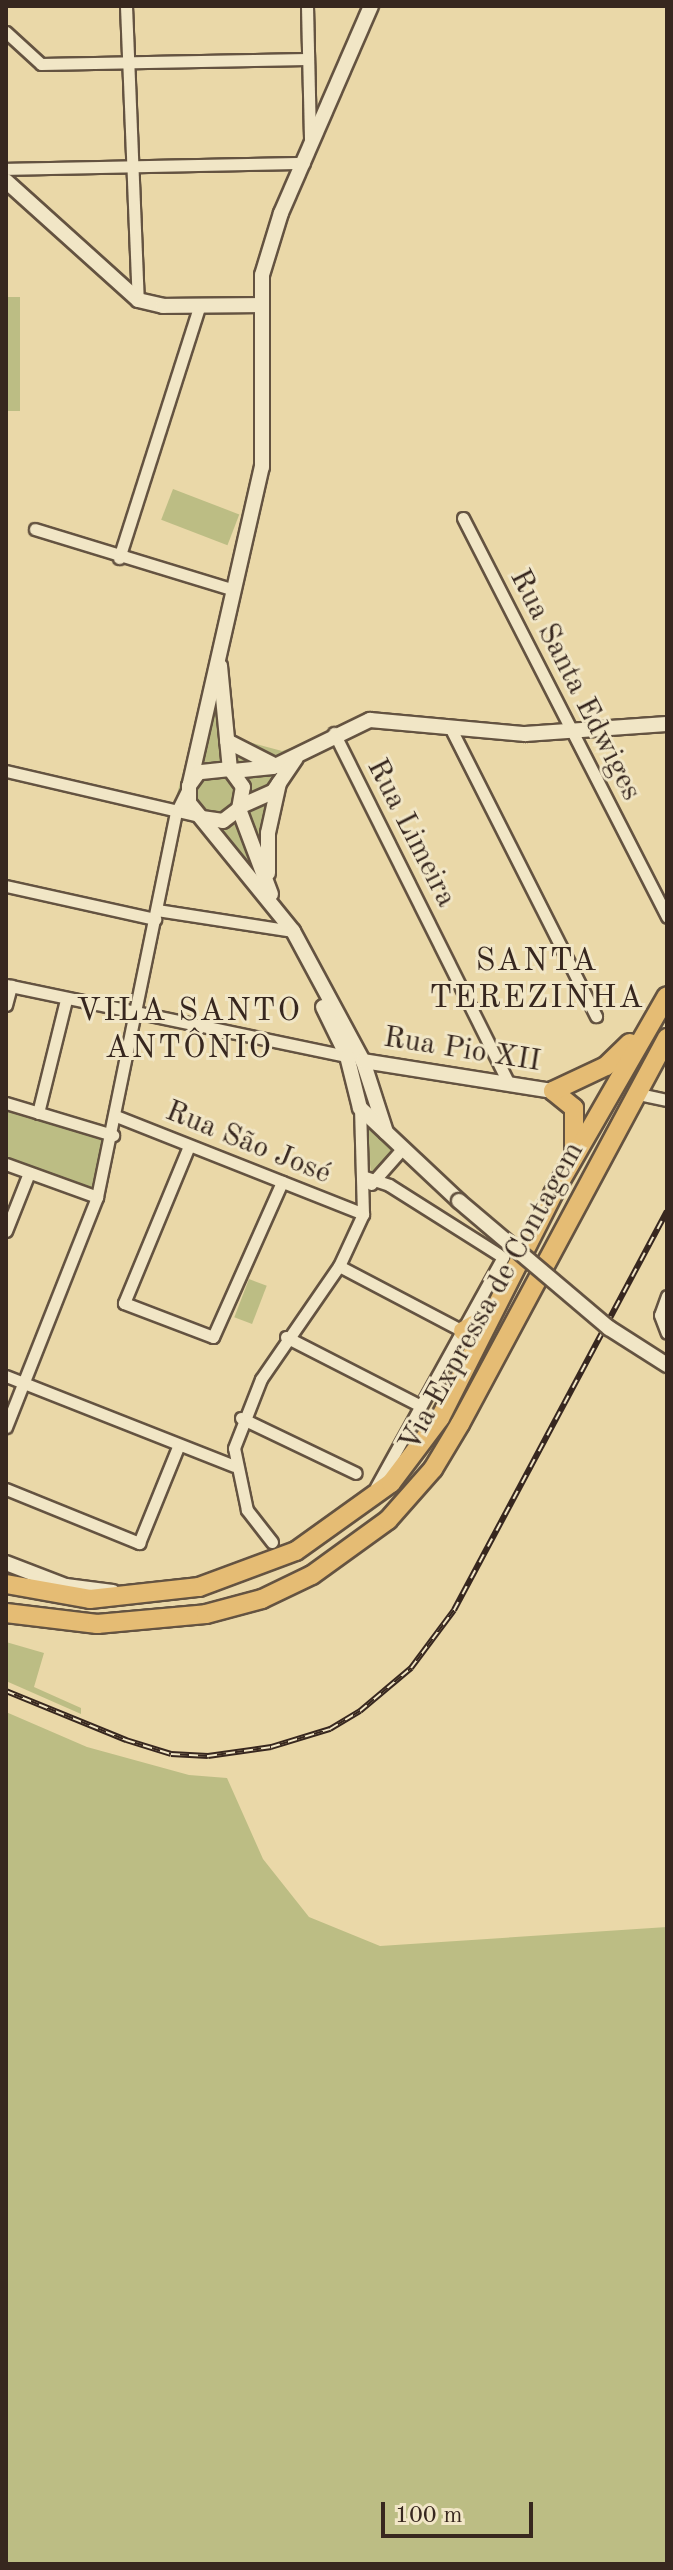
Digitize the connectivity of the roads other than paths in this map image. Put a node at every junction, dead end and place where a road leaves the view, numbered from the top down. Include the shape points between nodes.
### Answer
1 (126, 6) edge
2 (307, 6) edge
3 (371, 6) edge
4 (6, 32) edge
5 (307, 59) junction
6 (128, 64) junction
7 (311, 149) junction
8 (304, 163) junction
9 (130, 166) junction
10 (6, 169) edge
11 (6, 181) edge
12 (138, 300) junction
13 (259, 305) junction
14 (199, 307) junction
15 (463, 518) dead end
16 (35, 529) dead end
17 (119, 558) junction
18 (234, 590) junction
19 (219, 654) junction
20 (667, 724) edge
21 (450, 727) junction
22 (334, 733) junction
23 (571, 734) junction
24 (227, 741) junction
25 (299, 754) junction
26 (276, 766) junction
27 (231, 770) junction
28 (6, 771) edge
29 (279, 783) junction
30 (189, 785) junction
31 (240, 807) junction
32 (176, 813) junction
33 (201, 817) junction
34 (268, 881) junction
35 (6, 886) edge
36 (273, 901) junction
37 (156, 914) junction
38 (667, 917) edge
39 (290, 932) junction
40 (8, 986) edge
41 (667, 996) edge
42 (66, 1000) junction
43 (6, 1005) edge
44 (137, 1014) junction
45 (596, 1016) dead end
46 (652, 1016) junction
47 (667, 1038) edge
48 (347, 1056) junction
49 (363, 1061) junction
50 (509, 1084) junction
51 (553, 1091) junction
52 (634, 1093) junction
53 (667, 1100) edge
54 (6, 1103) edge
55 (360, 1108) junction
56 (38, 1113) junction
57 (116, 1116) junction
58 (386, 1132) junction
59 (113, 1135) junction
60 (189, 1146) junction
61 (402, 1149) junction
62 (6, 1164) edge
63 (569, 1167) junction
64 (29, 1173) junction
65 (370, 1178) junction
66 (282, 1182) junction
67 (97, 1197) junction
68 (363, 1214) junction
69 (6, 1231) edge
70 (339, 1266) junction
71 (667, 1296) edge
72 (500, 1304) junction
73 (463, 1331) junction
74 (665, 1332) edge
75 (286, 1337) junction
76 (667, 1365) edge
77 (6, 1376) edge
78 (27, 1385) junction
79 (419, 1405) junction
80 (241, 1418) junction
81 (6, 1427) edge
82 (178, 1447) junction
83 (234, 1466) junction
84 (356, 1473) dead end
85 (6, 1489) edge
86 (364, 1505) junction
87 (272, 1542) dead end
88 (6, 1563) edge
89 (6, 1584) edge
90 (150, 1596) junction
91 (6, 1613) edge

1 - 6 street
2 - 5 street
3 - 7 street
4 - 6 street via 41,64
5 - 6 street
5 - 7 street
6 - 9 street
7 - 8 street
8 - 9 street
8 - 13 street via 269,247
9 - 10 street
9 - 12 street
11 - 12 street
12 - 14 street
13 - 14 street
13 - 18 street via 262,467
14 - 17 street
15 - 23 street, Rua Santa Edwiges
16 - 17 street
17 - 18 street
18 - 19 street
19 - 24 street
19 - 30 street
20 - 23 street via 627,723
21 - 22 street via 370,720
21 - 23 street
21 - 45 street
22 - 25 street
22 - 50 street, Rua Limeira
23 - 38 street, Rua Santa Edwiges
24 - 26 street
24 - 27 street
25 - 26 street
25 - 29 street
26 - 27 street
27 - 30 street via 207,767
27 - 31 street via 243,787
28 - 32 street
29 - 31 street via 266,797
29 - 34 street via 268,833
30 - 32 street
30 - 33 street
31 - 33 street via 223,821
31 - 34 street
32 - 33 street
32 - 37 street
33 - 36 street
34 - 36 street
35 - 37 street
36 - 39 street
37 - 39 street
37 - 44 street
39 - 48 street
39 - 49 street
40 - 42 street, Rua Pio XII
40 - 43 street
41 - 46 highway
42 - 44 street, Rua Pio XII
42 - 56 street
44 - 48 street, Rua Pio XII
44 - 57 street
46 - 51 highway via 606,1066
46 - 63 highway, Via Expressa de Contagem
47 - 52 highway, Via Expressa de Contagem
48 - 55 street
49 - 50 street, Rua Pio XII
49 - 58 street
50 - 51 street, Rua Pio XII
51 - 63 highway via 574,1108 578,1128
52 - 53 street
52 - 91 highway, Via Expressa de Contagem via 460,1424 433,1469 388,1520 312,1575 262,1599 206,1614 97,1624
54 - 56 street
55 - 58 street
55 - 65 street
56 - 59 street
57 - 59 street
57 - 60 street, Rua São José
58 - 61 street
59 - 67 street
60 - 66 street, Rua São José
60 - 66 street via 124,1303 213,1337
61 - 65 street
61 - 76 street, bridge via 609,1328
62 - 64 street
63 - 72 highway, Via Expressa de Contagem
64 - 67 street
64 - 69 street
65 - 68 street
65 - 73 street via 503,1257
66 - 68 street, Rua São José
67 - 78 street
68 - 70 street
70 - 73 street
70 - 75 street
71 - 74 street
72 - 73 highway via 483,1325
72 - 86 highway, Via Expressa de Contagem via 415,1457
73 - 79 street
75 - 79 street
75 - 80 street
77 - 78 street
78 - 81 street
78 - 82 street
79 - 86 street
80 - 83 street
80 - 84 street
82 - 83 street
82 - 85 street via 139,1543
83 - 87 street via 247,1510
86 - 90 highway, Via Expressa de Contagem via 296,1551 246,1574
88 - 90 street via 66,1586
89 - 90 highway, Via Expressa de Contagem via 90,1599

